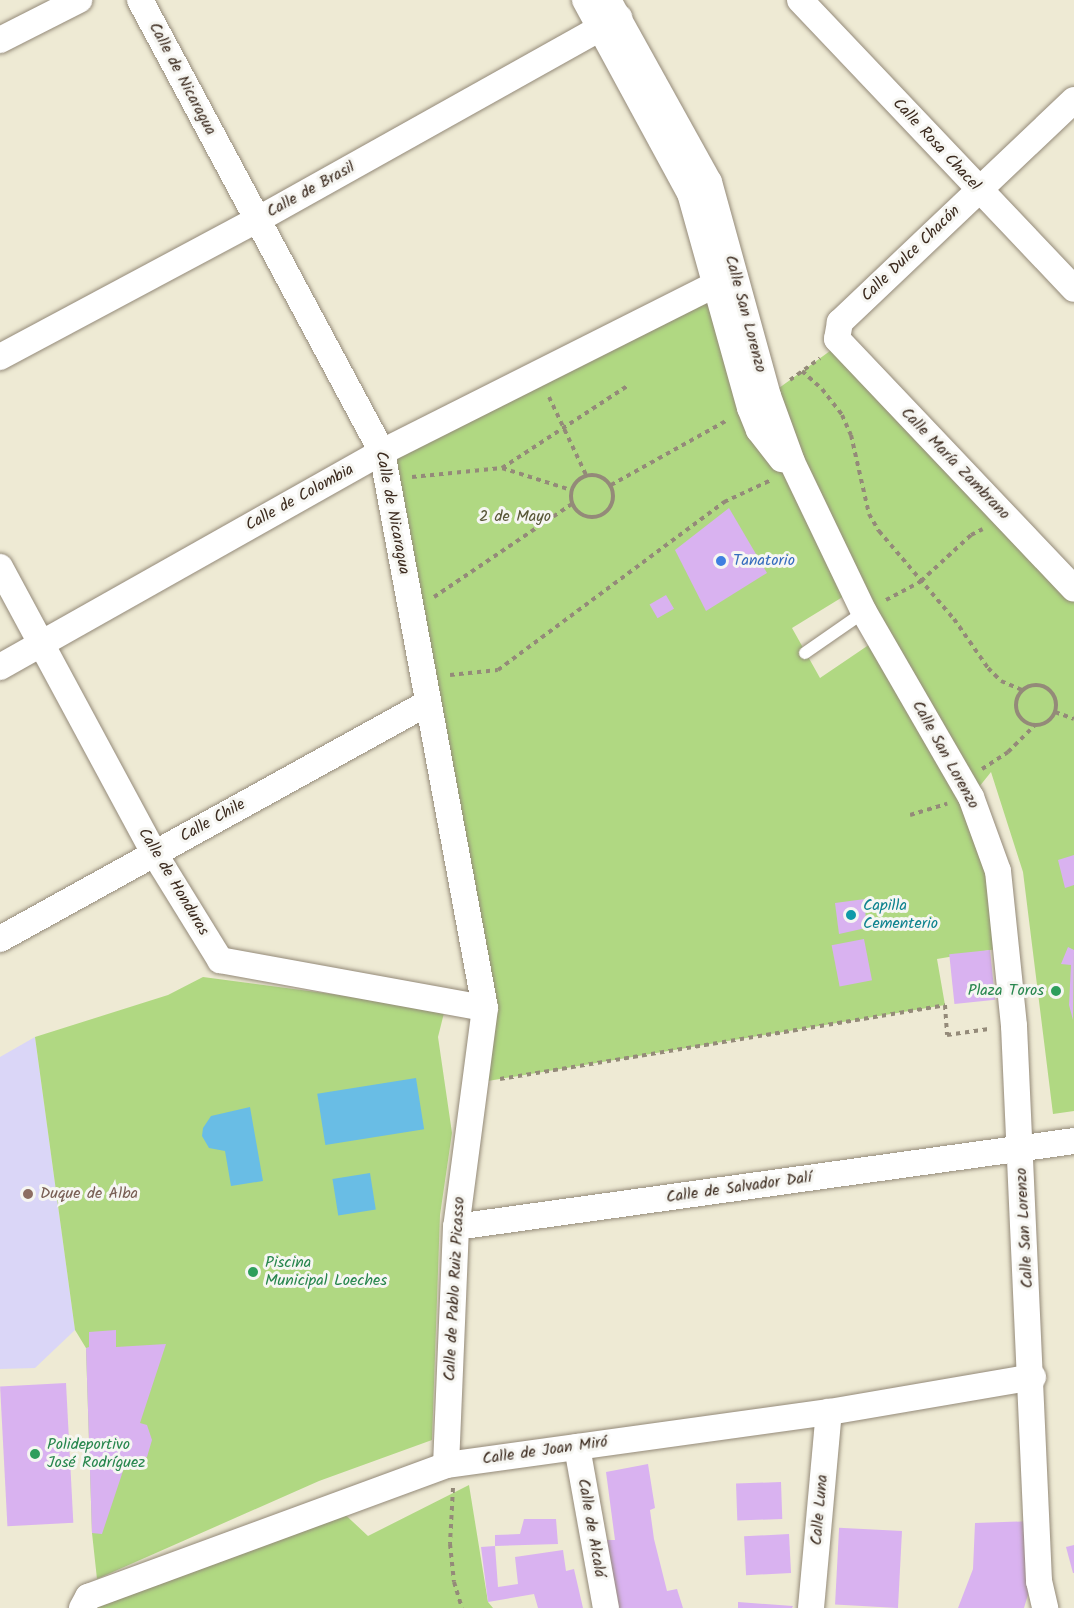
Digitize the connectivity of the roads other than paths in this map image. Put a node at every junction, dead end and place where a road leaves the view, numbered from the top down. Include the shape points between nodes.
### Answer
1 (79, 0) edge
2 (140, 0) edge
3 (585, 0) edge
4 (800, 0) edge
5 (609, 15) edge
6 (0, 40) edge
7 (1074, 100) edge
8 (978, 189) junction
9 (257, 220) junction
10 (724, 280) junction
11 (1074, 289) edge
12 (839, 341) joint
13 (0, 357) edge
14 (382, 452) junction
15 (0, 567) edge
16 (1074, 589) edge
17 (864, 612) junction
18 (42, 643) junction
19 (805, 653) dead end
20 (0, 667) edge
21 (427, 703) junction
22 (154, 853) junction
23 (0, 939) edge
24 (485, 1008) junction
25 (1074, 1141) edge
26 (1022, 1149) junction
27 (456, 1227) junction
28 (1033, 1377) junction
29 (829, 1412) junction
30 (577, 1447) junction
31 (446, 1465) junction
32 (1039, 1581) junction
33 (82, 1608) edge
34 (606, 1608) edge
35 (811, 1608) edge
36 (1029, 1608) edge
37 (1045, 1608) edge

1 - 6 street
2 - 9 street, Calle de Nicaragua
3 - 5 street, Calle San Lorenzo
4 - 8 street, Calle Rosa Chacel
5 - 9 street, Calle de Brasil
5 - 10 street, Calle San Lorenzo via 709,182
7 - 8 street, Calle Dulce Chacón
8 - 11 street, Calle Rosa Chacel
8 - 12 street, Calle Dulce Chacón via 840,322
9 - 13 street, Calle de Brasil
9 - 14 street, Calle de Nicaragua
10 - 14 street, Calle de Colombia
10 - 17 street, Calle San Lorenzo via 759,402
12 - 16 street, Calle María Zambrano
14 - 18 street, Calle de Colombia
14 - 21 street, Calle de Nicaragua
15 - 18 street, Calle de Honduras
17 - 19 lane
17 - 26 street, Calle San Lorenzo via 967,789 998,871
18 - 20 street, Calle de Colombia
18 - 22 street, Calle de Honduras
21 - 22 street, Calle Chile
21 - 24 street, Calle de Nicaragua
22 - 23 street, Calle Chile
22 - 24 street, Calle de Honduras via 220,960
24 - 27 street, Calle de Pablo Ruiz Picasso
25 - 26 street, Calle de Salvador Dalí
26 - 27 street, Calle de Salvador Dalí
26 - 28 street, Calle San Lorenzo
27 - 31 street, Calle de Pablo Ruiz Picasso
28 - 29 street, Calle de Joan Miró
28 - 32 street, Calle San Lorenzo
29 - 30 street, Calle de Joan Miró
29 - 35 street, Calle Luna
30 - 31 street, Calle de Joan Miró
30 - 34 street, Calle de Alcalá
31 - 33 street, Calle de Joan Miró via 88,1597
32 - 36 street
32 - 37 street, Calle San Lorenzo

